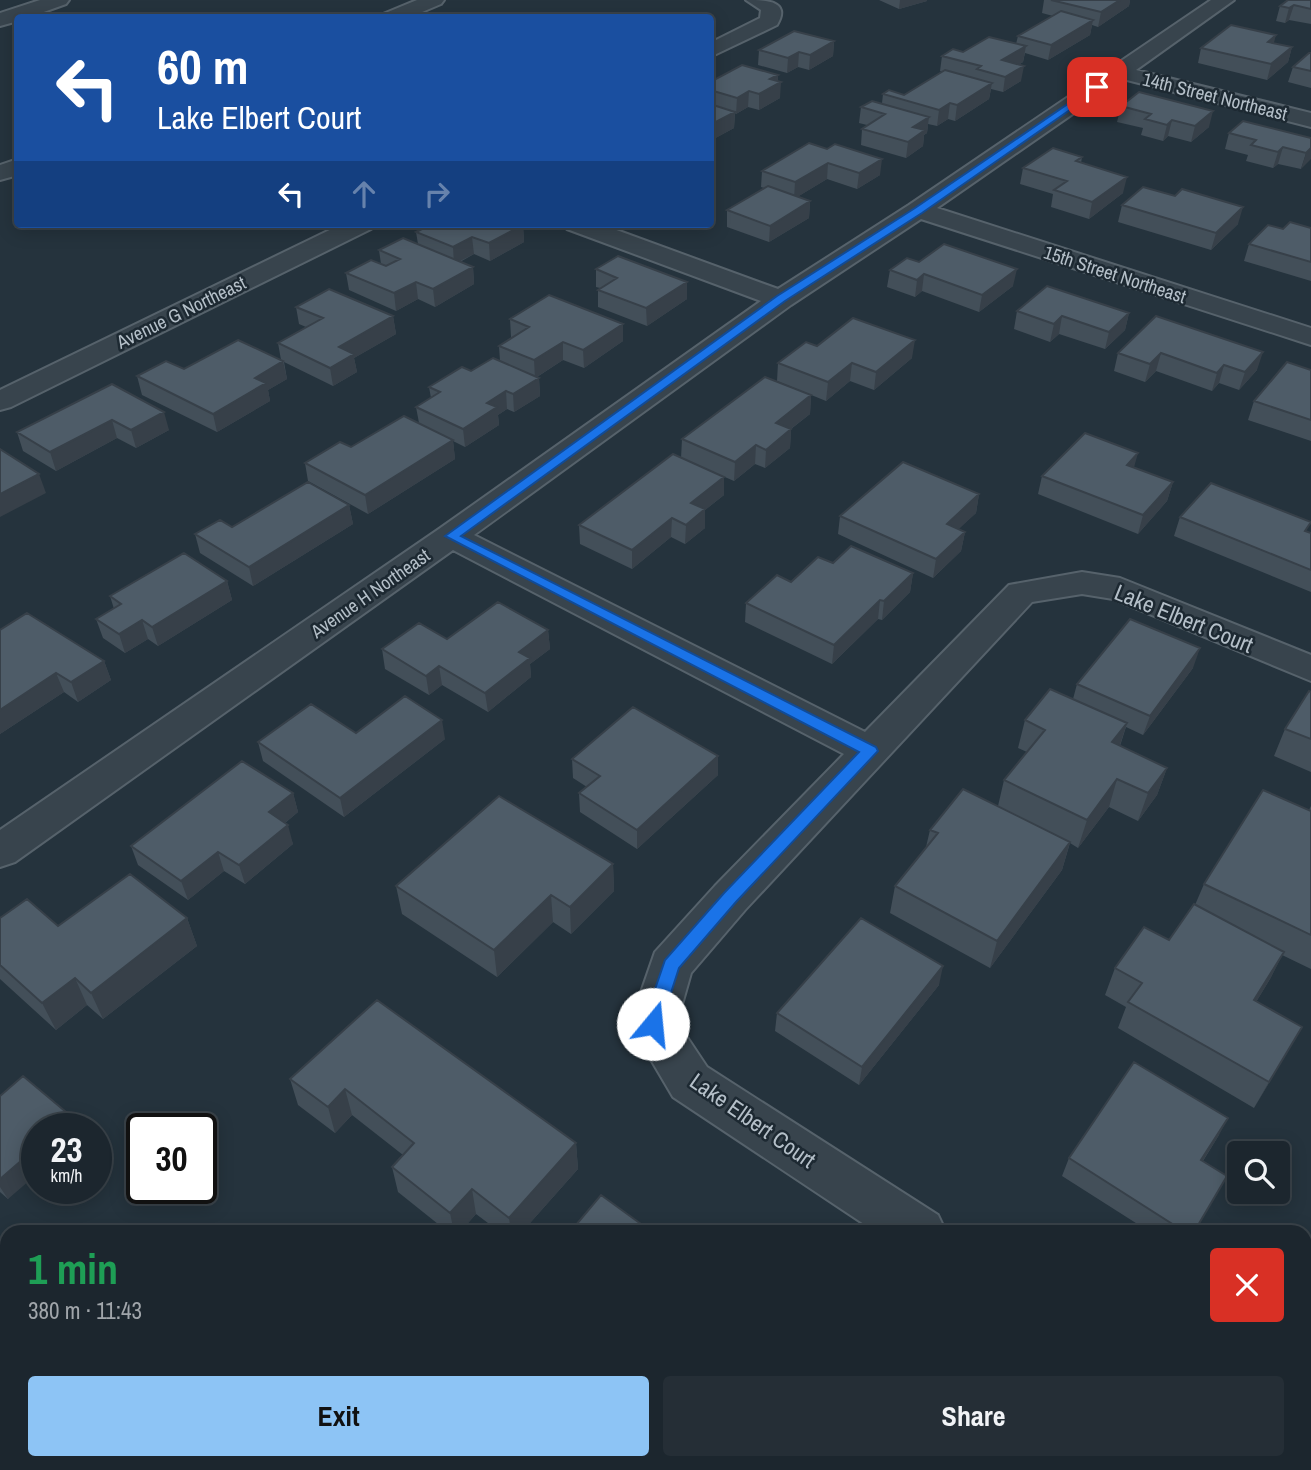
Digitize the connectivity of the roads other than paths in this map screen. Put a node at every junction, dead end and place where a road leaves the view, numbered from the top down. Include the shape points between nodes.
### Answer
1 (59, 0) edge
2 (434, 0) edge
3 (756, 0) edge
4 (1224, 0) edge
5 (400, 14) edge
6 (7, 16) edge
7 (714, 49) edge
8 (1120, 72) junction
9 (1311, 120) edge
10 (918, 210) junction
11 (354, 228) edge
12 (587, 228) edge
13 (781, 299) junction
14 (1311, 337) edge
15 (0, 401) edge
16 (452, 536) junction
17 (1311, 669) edge
18 (870, 751) junction
19 (0, 851) edge
20 (909, 1225) edge

1 - 6 street
2 - 5 street
3 - 7 street via 771,8 771,21
4 - 8 street, Avenue H Northeast
8 - 9 street, 14th Street Northeast
8 - 10 street, Avenue H Northeast
10 - 13 street, Avenue H Northeast
10 - 14 street, 15th Street Northeast
11 - 15 street, Avenue G Northeast
12 - 13 street
13 - 16 street, Avenue H Northeast
16 - 18 street
16 - 19 street, Avenue H Northeast
17 - 18 street, Lake Elbert Court via 1120,589 1082,583 1021,593
18 - 20 street, Lake Elbert Court via 671,965 653,1024 690,1082

